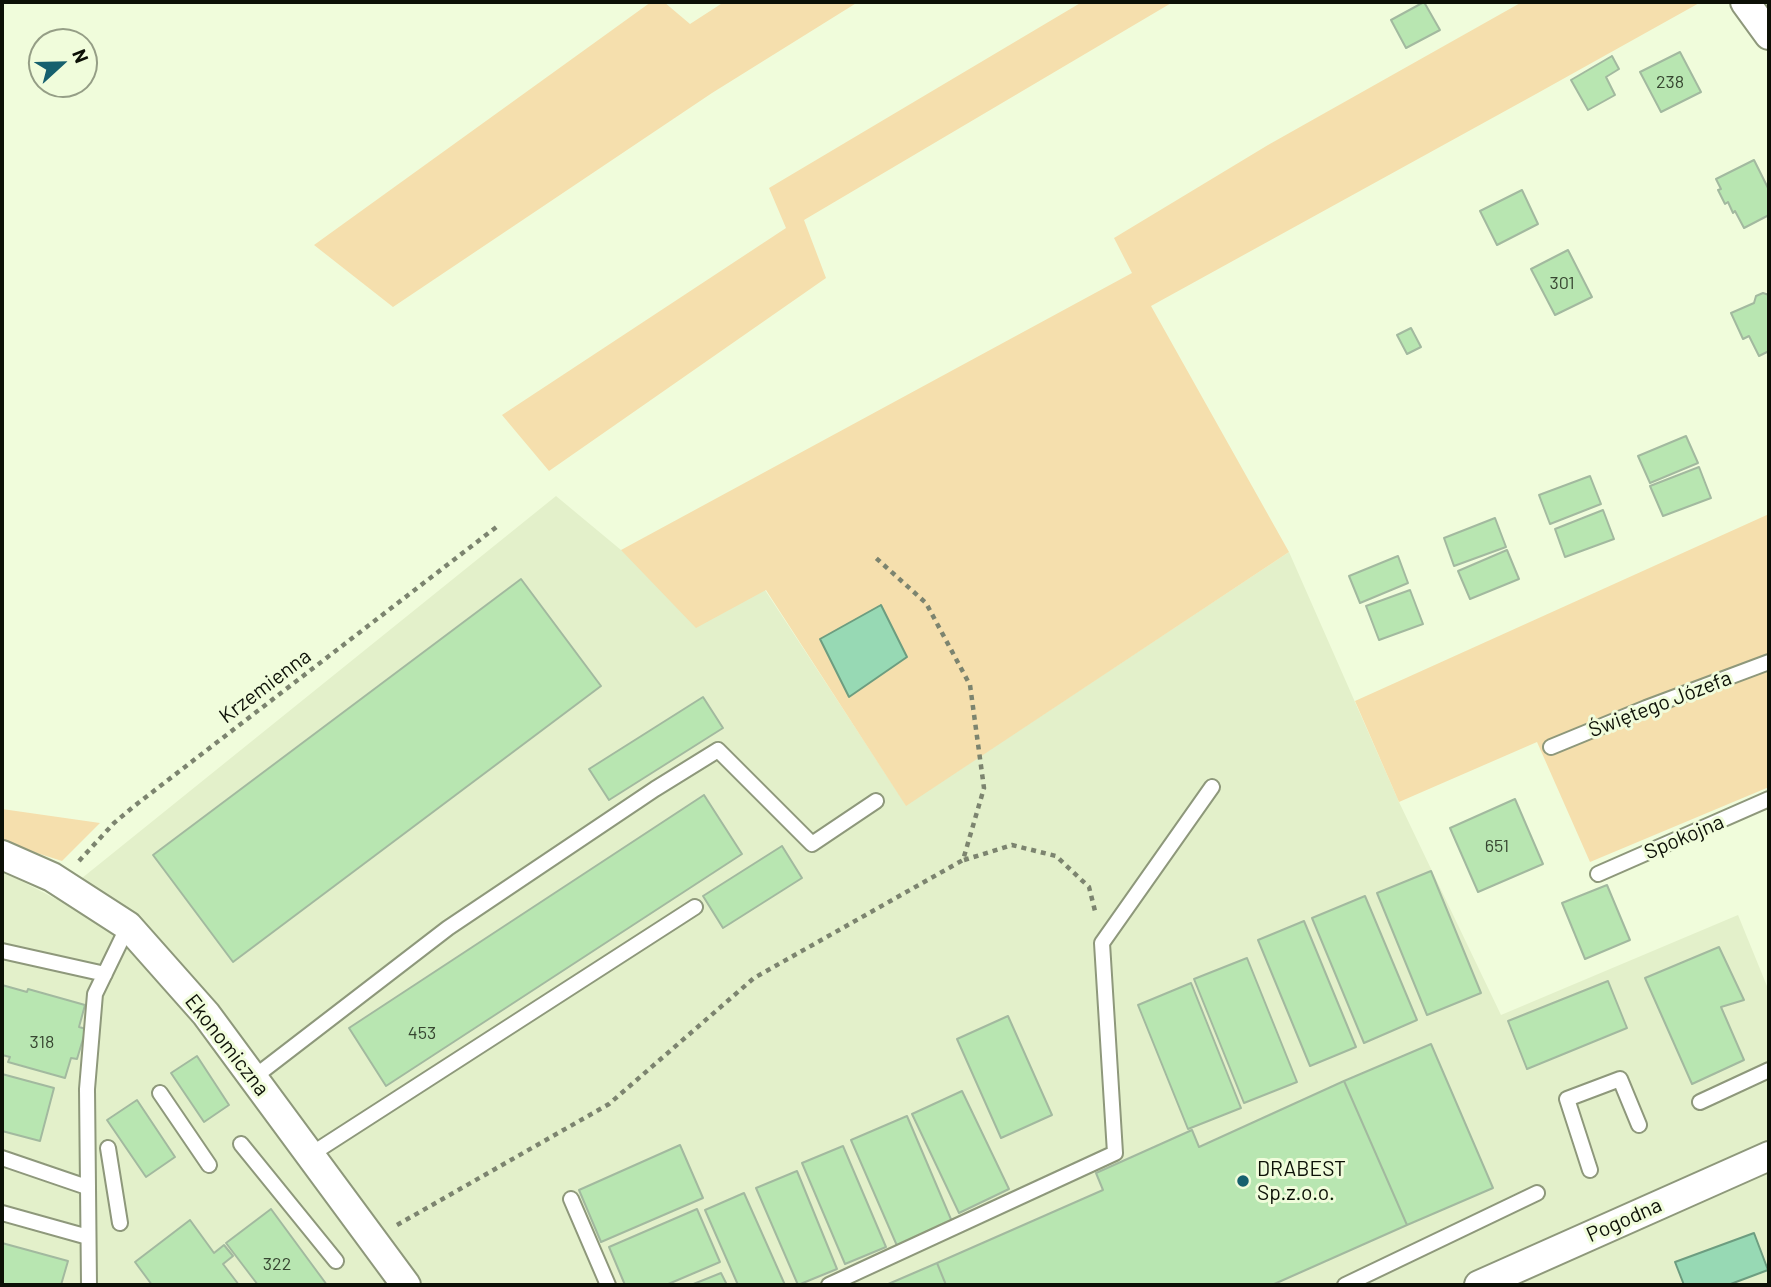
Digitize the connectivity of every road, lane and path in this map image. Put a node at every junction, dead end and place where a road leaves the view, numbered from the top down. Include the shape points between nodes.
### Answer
1 (1745, 2) edge
2 (1769, 36) edge
3 (499, 525) dead end
4 (876, 558) dead end
5 (1769, 662) edge
6 (1551, 747) dead end
7 (1212, 787) dead end
8 (1769, 799) edge
9 (876, 802) dead end
10 (2, 855) edge
11 (963, 860) junction
12 (1598, 874) dead end
13 (60, 882) junction
14 (695, 906) dead end
15 (128, 926) junction
16 (1102, 943) junction
17 (2, 951) edge
18 (105, 974) junction
19 (1769, 1070) edge
20 (253, 1077) junction
21 (160, 1093) dead end
22 (1700, 1102) dead end
23 (1639, 1125) dead end
24 (241, 1144) dead end
25 (108, 1148) dead end
26 (310, 1154) junction
27 (1769, 1156) edge
28 (2, 1158) edge
29 (209, 1165) dead end
30 (1590, 1170) dead end
31 (88, 1187) junction
32 (1537, 1193) dead end
33 (571, 1199) dead end
34 (2, 1213) edge
35 (120, 1223) dead end
36 (88, 1237) junction
37 (372, 1240) junction
38 (336, 1261) dead end
39 (89, 1285) edge
40 (406, 1285) edge
41 (608, 1285) edge
42 (828, 1285) edge
43 (1345, 1285) edge
44 (1479, 1285) edge

1 - 2 street
3 - 13 path, Krzemienna via 133,807
4 - 11 path via 926,603 970,685 984,788
5 - 6 lane, Świętego Józefa
7 - 16 lane
8 - 12 lane, Spokojna
9 - 20 lane via 812,844 718,750 448,928
10 - 13 street, Ekonomiczna
11 - 16 path via 1012,845 1056,856 1089,887
11 - 37 path via 754,978 609,1104
13 - 15 street, Ekonomiczna
14 - 26 lane
15 - 18 lane
15 - 20 street, Ekonomiczna via 206,1014
16 - 42 lane via 1115,1153
17 - 18 lane
18 - 31 lane via 95,994 87,1089
19 - 22 lane
20 - 26 street, Ekonomiczna
21 - 29 lane
23 - 30 lane via 1620,1079 1567,1099
24 - 38 lane
25 - 35 lane
26 - 37 street, Ekonomiczna
27 - 44 street, Pogodna
28 - 31 lane
31 - 36 lane
32 - 43 lane
33 - 41 lane
34 - 36 lane
36 - 39 lane
37 - 40 street, Ekonomiczna

